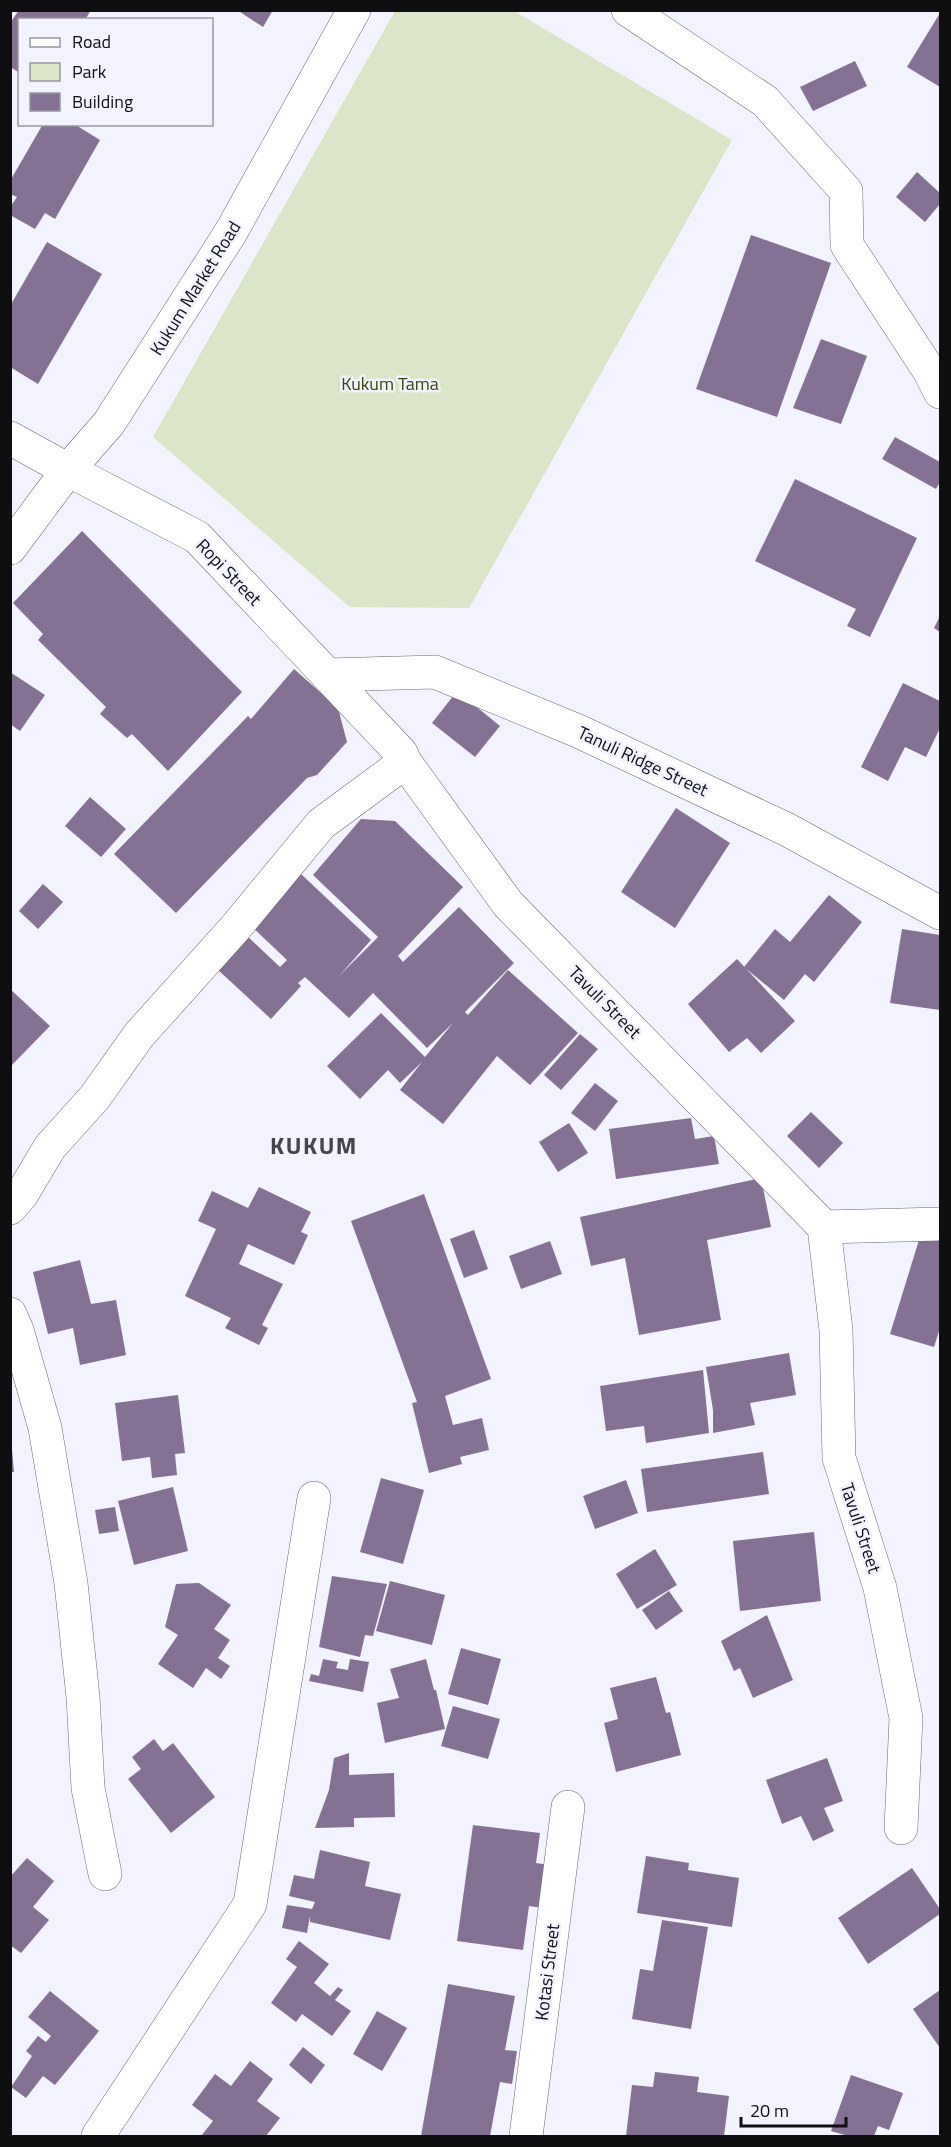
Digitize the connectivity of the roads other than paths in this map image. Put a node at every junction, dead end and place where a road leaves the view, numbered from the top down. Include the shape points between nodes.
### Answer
1 (354, 10) edge
2 (629, 11) edge
3 (940, 392) edge
4 (10, 438) edge
5 (68, 470) junction
6 (10, 548) edge
7 (327, 675) junction
8 (405, 762) junction
9 (940, 913) edge
10 (10, 1208) edge
11 (940, 1224) edge
12 (824, 1227) junction
13 (10, 1314) edge
14 (314, 1498) dead end
15 (568, 1807) dead end
16 (902, 1828) dead end
17 (105, 1874) dead end
18 (98, 2136) edge
19 (526, 2136) edge

1 - 5 street, Kukum Market Road via 231,232 109,423
2 - 3 street via 765,100 846,192 847,244
4 - 5 street, Ropi Street
5 - 6 street, Kukum Market Road
5 - 7 street, Ropi Street via 197,537
7 - 8 street, Ropi Street via 401,753
7 - 9 street, Tanuli Ridge Street via 435,672 578,730 786,829
8 - 10 street via 321,824 139,1035 95,1096 50,1147
8 - 12 street, Tavuli Street via 508,904
11 - 12 street
12 - 16 street, Tavuli Street via 836,1330 839,1458 880,1588 906,1718
13 - 17 street via 45,1428 70,1583 88,1788
14 - 18 street via 250,1904
15 - 19 street, Kotasi Street

